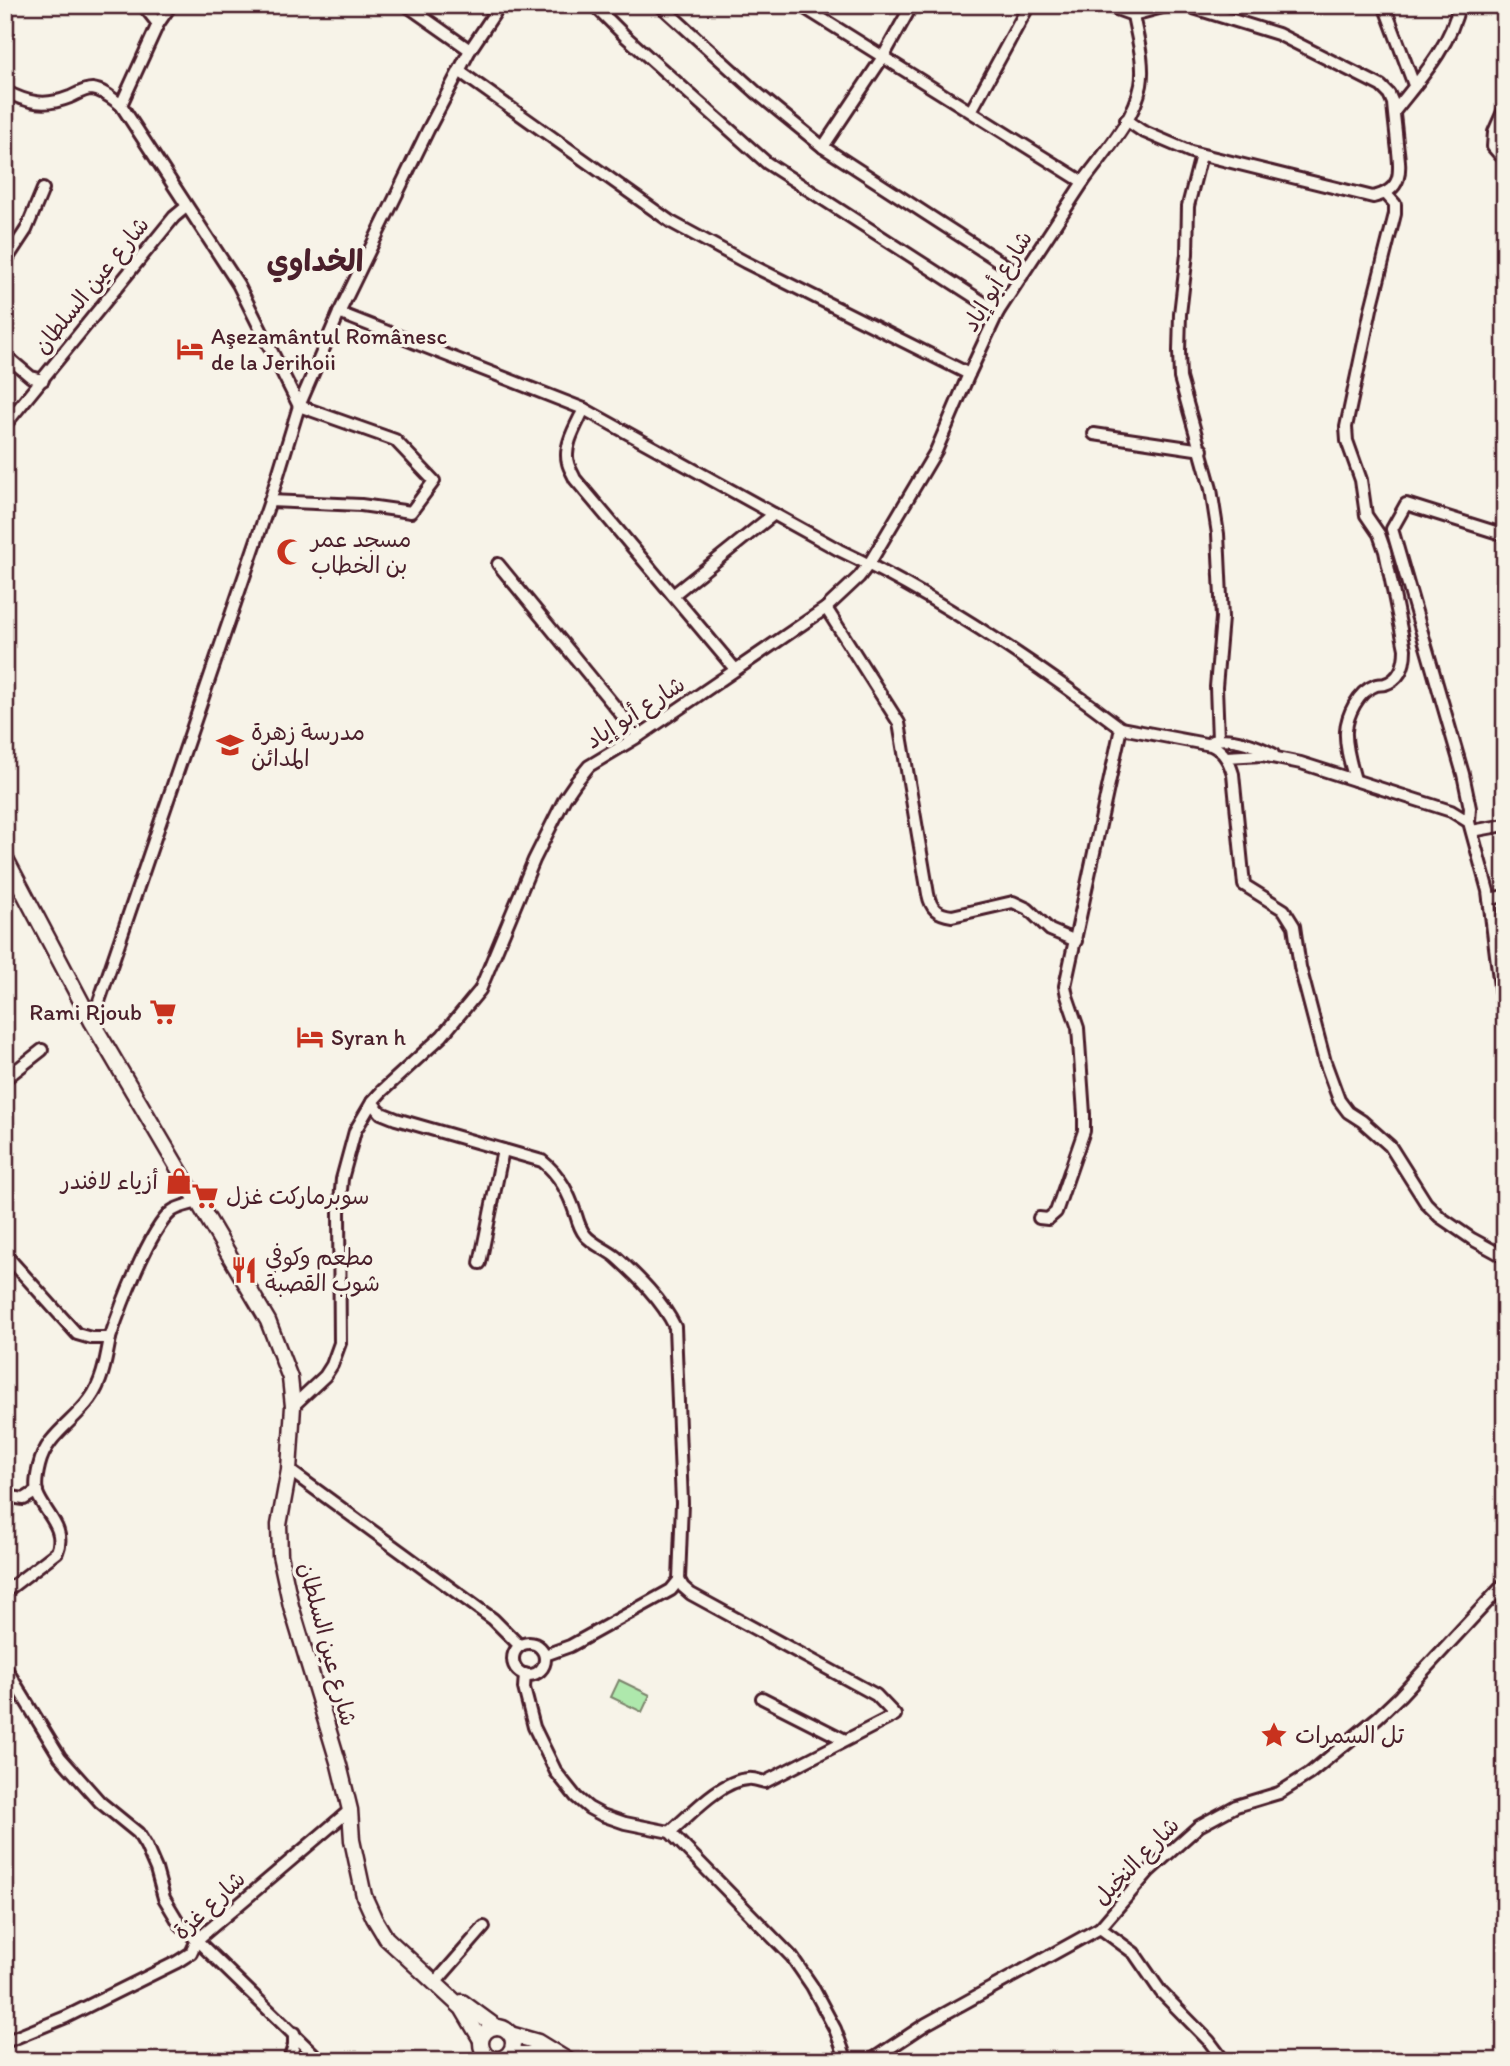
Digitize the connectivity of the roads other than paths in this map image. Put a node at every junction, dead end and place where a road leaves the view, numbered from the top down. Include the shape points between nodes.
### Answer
1 (143, 5) edge
2 (171, 5) edge
3 (406, 5) edge
4 (500, 5) edge
5 (594, 5) edge
6 (660, 5) edge
7 (800, 5) edge
8 (912, 5) edge
9 (1029, 5) edge
10 (1105, 5) edge
11 (1170, 5) edge
12 (1184, 5) edge
13 (1384, 5) edge
14 (1459, 5) edge
15 (1132, 10) edge
16 (158, 24) junction
17 (470, 50) junction
18 (883, 57) junction
19 (459, 71) junction
20 (1414, 85) junction
21 (5, 90) edge
22 (121, 105) junction
23 (1505, 107) edge
24 (971, 111) junction
25 (1394, 112) junction
26 (1126, 120) junction
27 (823, 147) junction
28 (1505, 154) edge
29 (1201, 155) junction
30 (1083, 182) junction
31 (43, 189) dead end
32 (1385, 194) junction
33 (186, 207) junction
34 (5, 262) edge
35 (1022, 276) junction
36 (998, 312) junction
37 (339, 313) junction
38 (5, 355) edge
39 (969, 374) junction
40 (43, 380) junction
41 (299, 407) junction
42 (584, 409) junction
43 (5, 425) edge
44 (1094, 434) dead end
45 (1202, 450) junction
46 (270, 501) junction
47 (774, 514) junction
48 (1505, 535) edge
49 (498, 564) dead end
50 (869, 564) junction
51 (673, 595) junction
52 (825, 608) junction
53 (735, 669) junction
54 (1121, 728) junction
55 (639, 736) junction
56 (1218, 739) junction
57 (1204, 743) junction
58 (1226, 757) junction
59 (1282, 759) junction
60 (1355, 780) junction
61 (1505, 825) edge
62 (1471, 827) junction
63 (5, 857) edge
64 (1505, 896) edge
65 (1489, 899) junction
66 (1076, 941) junction
67 (92, 1022) junction
68 (1505, 1027) edge
69 (42, 1050) dead end
70 (5, 1079) edge
71 (372, 1102) junction
72 (503, 1150) junction
73 (197, 1202) junction
74 (1039, 1218) dead end
75 (5, 1254) edge
76 (1505, 1257) edge
77 (480, 1263) dead end
78 (110, 1338) junction
79 (293, 1406) junction
80 (289, 1469) junction
81 (37, 1491) junction
82 (5, 1496) edge
83 (679, 1580) junction
84 (1505, 1583) edge
85 (5, 1592) edge
86 (520, 1646) junction
87 (545, 1656) junction
88 (5, 1667) edge
89 (525, 1674) junction
90 (762, 1698) dead end
91 (845, 1740) junction
92 (350, 1810) junction
93 (670, 1832) junction
94 (484, 1927) dead end
95 (1100, 1928) junction
96 (197, 1940) junction
97 (436, 1982) junction
98 (496, 2027) junction
99 (294, 2034) junction
100 (510, 2034) junction
101 (5, 2042) edge
102 (484, 2052) edge
103 (506, 2058) edge
104 (289, 2061) edge
105 (321, 2061) edge
106 (552, 2061) edge
107 (569, 2061) edge
108 (847, 2061) edge
109 (870, 2061) edge
110 (1224, 2061) edge

1 - 16 street
2 - 16 street
3 - 17 street
4 - 17 street
5 - 36 street via 767,163
6 - 27 street
7 - 18 street
8 - 18 street
9 - 24 street
10 - 15 street
11 - 15 street
12 - 25 street via 1278,34 1363,75 1389,94
13 - 20 street
14 - 20 street via 1438,52
15 - 26 street, شارع أبو إياد via 1141,83
16 - 22 street
17 - 19 street
18 - 24 street
18 - 27 street
19 - 37 street
19 - 39 street via 671,222
20 - 25 street
21 - 22 street via 37,103 93,89
22 - 33 street
23 - 28 street via 1493,147
24 - 30 street
25 - 32 street via 1400,170 1398,181
26 - 29 street
26 - 30 street, شارع أبو إياد
27 - 35 street
29 - 32 street via 1373,197
29 - 45 street via 1188,206 1179,351 1180,378
30 - 35 street, شارع أبو إياد
31 - 34 street via 26,230
32 - 60 street via 1395,204 1395,214 1346,441 1361,480 1366,515 1385,551 1405,662 1396,678 1374,686 1354,705 1346,731
33 - 40 street, شارع عين السلطان
33 - 41 street via 238,284
35 - 36 street, شارع أبو إياد
36 - 39 street, شارع أبو إياد
37 - 41 street
37 - 42 street
38 - 40 street via 31,377
39 - 50 street, شارع أبو إياد via 936,451
40 - 43 street, شارع عين السلطان
41 - 46 street
41 - 46 street via 395,440 435,481 411,512
42 - 47 street
42 - 51 street via 568,446 568,463 575,479
44 - 45 street
45 - 56 street via 1212,489 1220,574
46 - 67 street
47 - 50 street
47 - 51 street
48 - 62 street via 1406,504 1392,529 1463,775
49 - 55 street
50 - 52 street, شارع أبو إياد
50 - 54 street via 992,636
51 - 53 street
52 - 53 street, شارع أبو إياد
52 - 66 street via 899,723 934,910 952,916 1005,903 1021,904 1050,930
53 - 55 street, شارع أبو إياد
54 - 57 street
54 - 66 street
55 - 71 street, شارع أبو إياد via 589,766 576,782 534,860 480,990 442,1036
56 - 57 street
56 - 59 street via 1246,743
57 - 58 street
58 - 59 street
58 - 76 street via 1233,774 1244,885 1290,917 1325,1062 1339,1100 1390,1146 1440,1217
59 - 60 street
60 - 62 street via 1451,811
61 - 62 street
62 - 65 street
63 - 67 main road, شارع عين السلطان
64 - 65 street
65 - 68 street
66 - 74 street via 1066,986 1078,1028 1084,1131 1056,1212 1048,1219
67 - 73 main road, شارع عين السلطان
69 - 70 street
71 - 72 street via 381,1113 396,1119
71 - 79 street, شارع أبو إياد via 355,1131 340,1194 340,1343 325,1376
72 - 77 street
72 - 83 street via 542,1161 558,1175 586,1237 615,1257 653,1295 675,1327 682,1503
73 - 78 street via 177,1208 159,1228 126,1292
73 - 79 main road, شارع عين السلطان via 268,1321 290,1378
75 - 78 street via 76,1334
78 - 81 street via 95,1392 43,1451
79 - 80 main road, شارع عين السلطان
80 - 86 street via 493,1619
80 - 92 main road, شارع عين السلطان via 279,1525 280,1555 290,1606
81 - 82 street via 24,1499
81 - 85 street via 57,1526 59,1548
83 - 87 street via 671,1590
83 - 91 street via 691,1594 876,1695 895,1715
84 - 95 street, شارع النخيل via 1378,1717 1279,1793 1236,1806 1199,1826 1149,1871
86 - 87 street via 535,1644
86 - 89 street via 513,1659
87 - 89 street via 540,1670
88 - 96 street via 60,1757 100,1802 138,1833 164,1898 179,1923
89 - 93 street via 534,1727 556,1772 576,1797 613,1819
90 - 91 street
91 - 93 street via 765,1782 749,1778 734,1782
92 - 96 street, شارع غزة
92 - 97 main road, شارع عين السلطان via 358,1870 374,1917 386,1938
93 - 108 street via 792,1957 835,2029
94 - 97 street
95 - 109 street via 926,2024
95 - 110 street, شارع النخيل via 1134,1953 1161,1992
96 - 99 street
96 - 101 street, شارع غزة via 191,1953 177,1962
97 - 98 main road, شارع عين السلطان
97 - 102 main road, شارع عين السلطان via 462,2008
98 - 100 main road
98 - 102 main road via 485,2031
99 - 104 street
99 - 105 street
100 - 103 main road via 514,2044
100 - 107 main road via 538,2042
102 - 103 main road via 494,2059
103 - 106 main road via 534,2054

